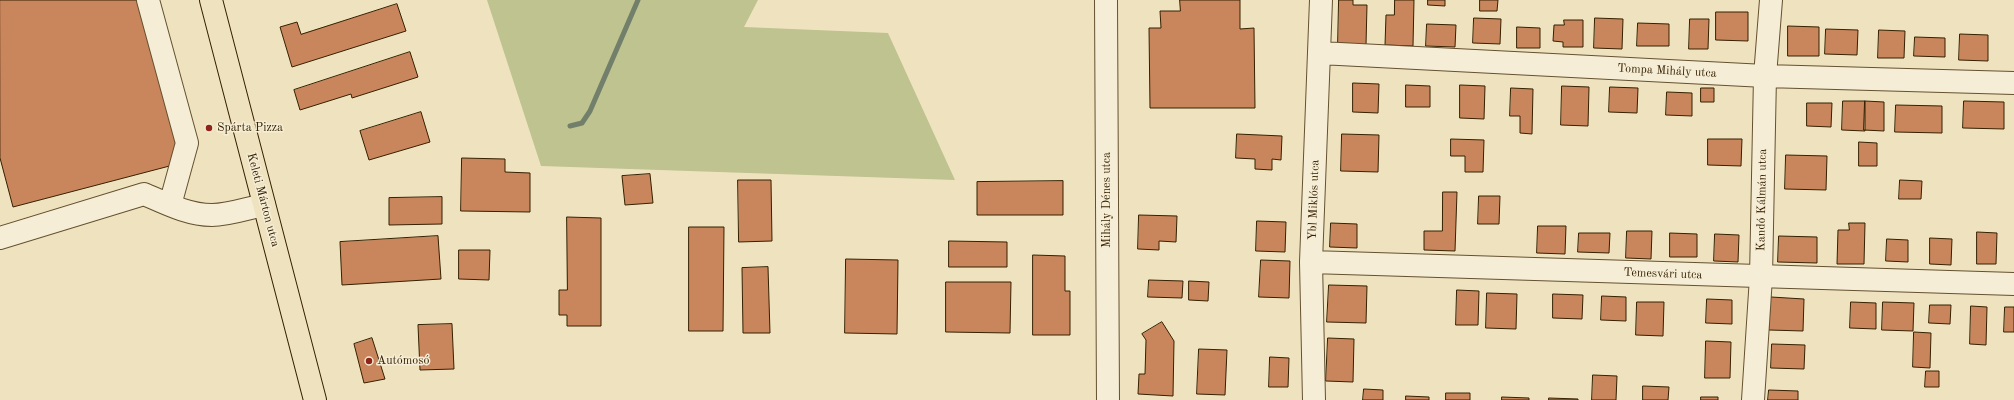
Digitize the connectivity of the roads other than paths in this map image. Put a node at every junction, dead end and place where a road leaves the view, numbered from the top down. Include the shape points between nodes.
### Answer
1 (148, 0) edge
2 (211, 0) edge
3 (1106, 0) edge
4 (1321, 0) edge
5 (1771, 0) edge
6 (1320, 53) junction
7 (1765, 76) junction
8 (2014, 83) edge
9 (264, 204) junction
10 (170, 205) junction
11 (0, 238) edge
12 (1311, 262) junction
13 (1761, 277) junction
14 (2014, 284) edge
15 (315, 400) edge
16 (1108, 400) edge
17 (1314, 400) edge
18 (1754, 400) edge

1 - 10 street via 187,143
2 - 9 main road, Keleti Márton utca
3 - 16 street, Mihály Dénes utca
4 - 6 street, Ybl Miklós utca
5 - 7 street, Kandó Kálmán utca
6 - 7 street, Tompa Mihály utca
6 - 12 street, Ybl Miklós utca
7 - 8 street, Tompa Mihály utca
7 - 13 street, Kandó Kálmán utca
9 - 10 street via 213,215
9 - 15 main road, Keleti Márton utca
10 - 11 street via 144,194
12 - 13 street, Temesvári utca
12 - 17 street, Ybl Miklós utca
13 - 14 street, Temesvári utca
13 - 18 street, Kandó Kálmán utca

